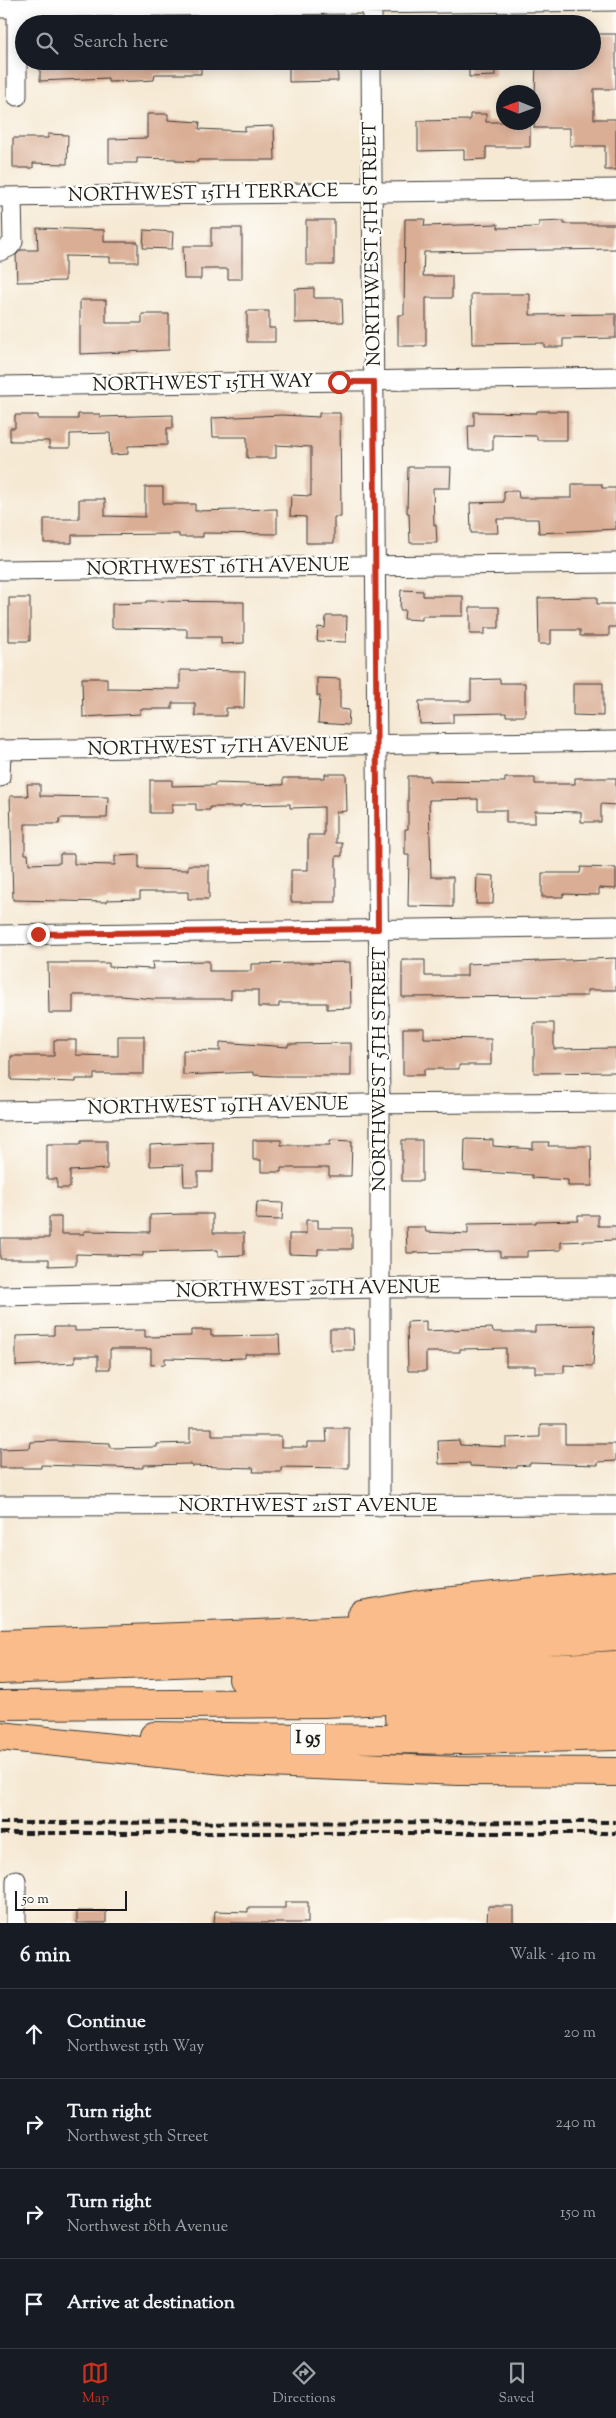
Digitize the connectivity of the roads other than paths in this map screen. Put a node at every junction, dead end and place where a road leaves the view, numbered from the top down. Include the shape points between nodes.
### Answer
1 (372, 2) edge
2 (616, 2) edge
3 (8, 8) edge
4 (372, 15) edge
5 (371, 70) edge
6 (17, 96) dead end
7 (616, 189) edge
8 (371, 192) junction
9 (6, 197) edge
10 (0, 251) edge
11 (616, 377) edge
12 (374, 382) junction
13 (0, 386) edge
14 (616, 563) edge
15 (376, 567) junction
16 (0, 570) edge
17 (616, 741) edge
18 (376, 746) junction
19 (0, 750) edge
20 (0, 777) edge
21 (616, 926) edge
22 (378, 929) junction
23 (0, 935) edge
24 (616, 1102) edge
25 (380, 1104) junction
26 (0, 1111) edge
27 (616, 1287) edge
28 (381, 1288) junction
29 (0, 1296) edge
30 (616, 1505) edge
31 (0, 1506) edge
32 (380, 1506) junction
33 (616, 1585) edge
34 (616, 1611) edge
35 (249, 1634) junction
36 (616, 1636) edge
37 (0, 1644) edge
38 (616, 1665) edge
39 (13, 1670) edge
40 (616, 1686) edge
41 (0, 1705) edge
42 (0, 1710) edge
43 (616, 1713) edge
44 (0, 1735) edge
45 (616, 1736) edge
46 (616, 1772) edge
47 (16, 1880) dead end
48 (16, 1923) edge

1 - 2 street
1 - 3 street
1 - 4 street
3 - 6 street
5 - 8 street, NORTHWEST 5TH STREET
7 - 8 street, NORTHWEST 15TH TERRACE
8 - 9 street, NORTHWEST 15TH TERRACE
8 - 12 street, NORTHWEST 5TH STREET
9 - 10 street via 12,242 10,247
11 - 12 street, NORTHWEST 15TH WAY
12 - 13 street, NORTHWEST 15TH WAY
12 - 15 street, NORTHWEST 5TH STREET
14 - 15 street, NORTHWEST 16TH AVENUE
15 - 16 street, NORTHWEST 16TH AVENUE
15 - 18 street, NORTHWEST 5TH STREET
17 - 18 street, NORTHWEST 17TH AVENUE
18 - 19 street, NORTHWEST 17TH AVENUE
18 - 22 street, NORTHWEST 5TH STREET
19 - 20 street
21 - 22 street
22 - 23 street
22 - 25 street, NORTHWEST 5TH STREET
24 - 25 street, NORTHWEST 19TH AVENUE
25 - 26 street, NORTHWEST 19TH AVENUE
25 - 28 street, NORTHWEST 5TH STREET
27 - 28 street, NORTHWEST 20TH AVENUE
28 - 29 street, NORTHWEST 20TH AVENUE
28 - 32 street, NORTHWEST 5TH STREET
30 - 32 street, NORTHWEST 21ST AVENUE
31 - 32 street, NORTHWEST 21ST AVENUE
33 - 35 highway via 422,1604
34 - 35 highway via 413,1627
35 - 37 highway
36 - 39 highway via 321,1657
38 - 39 highway via 429,1675 214,1679 119,1678
40 - 41 highway via 324,1703
42 - 43 highway via 413,1717
44 - 45 highway, I 95 via 406,1740
44 - 46 highway via 244,1762 459,1771
47 - 48 street

